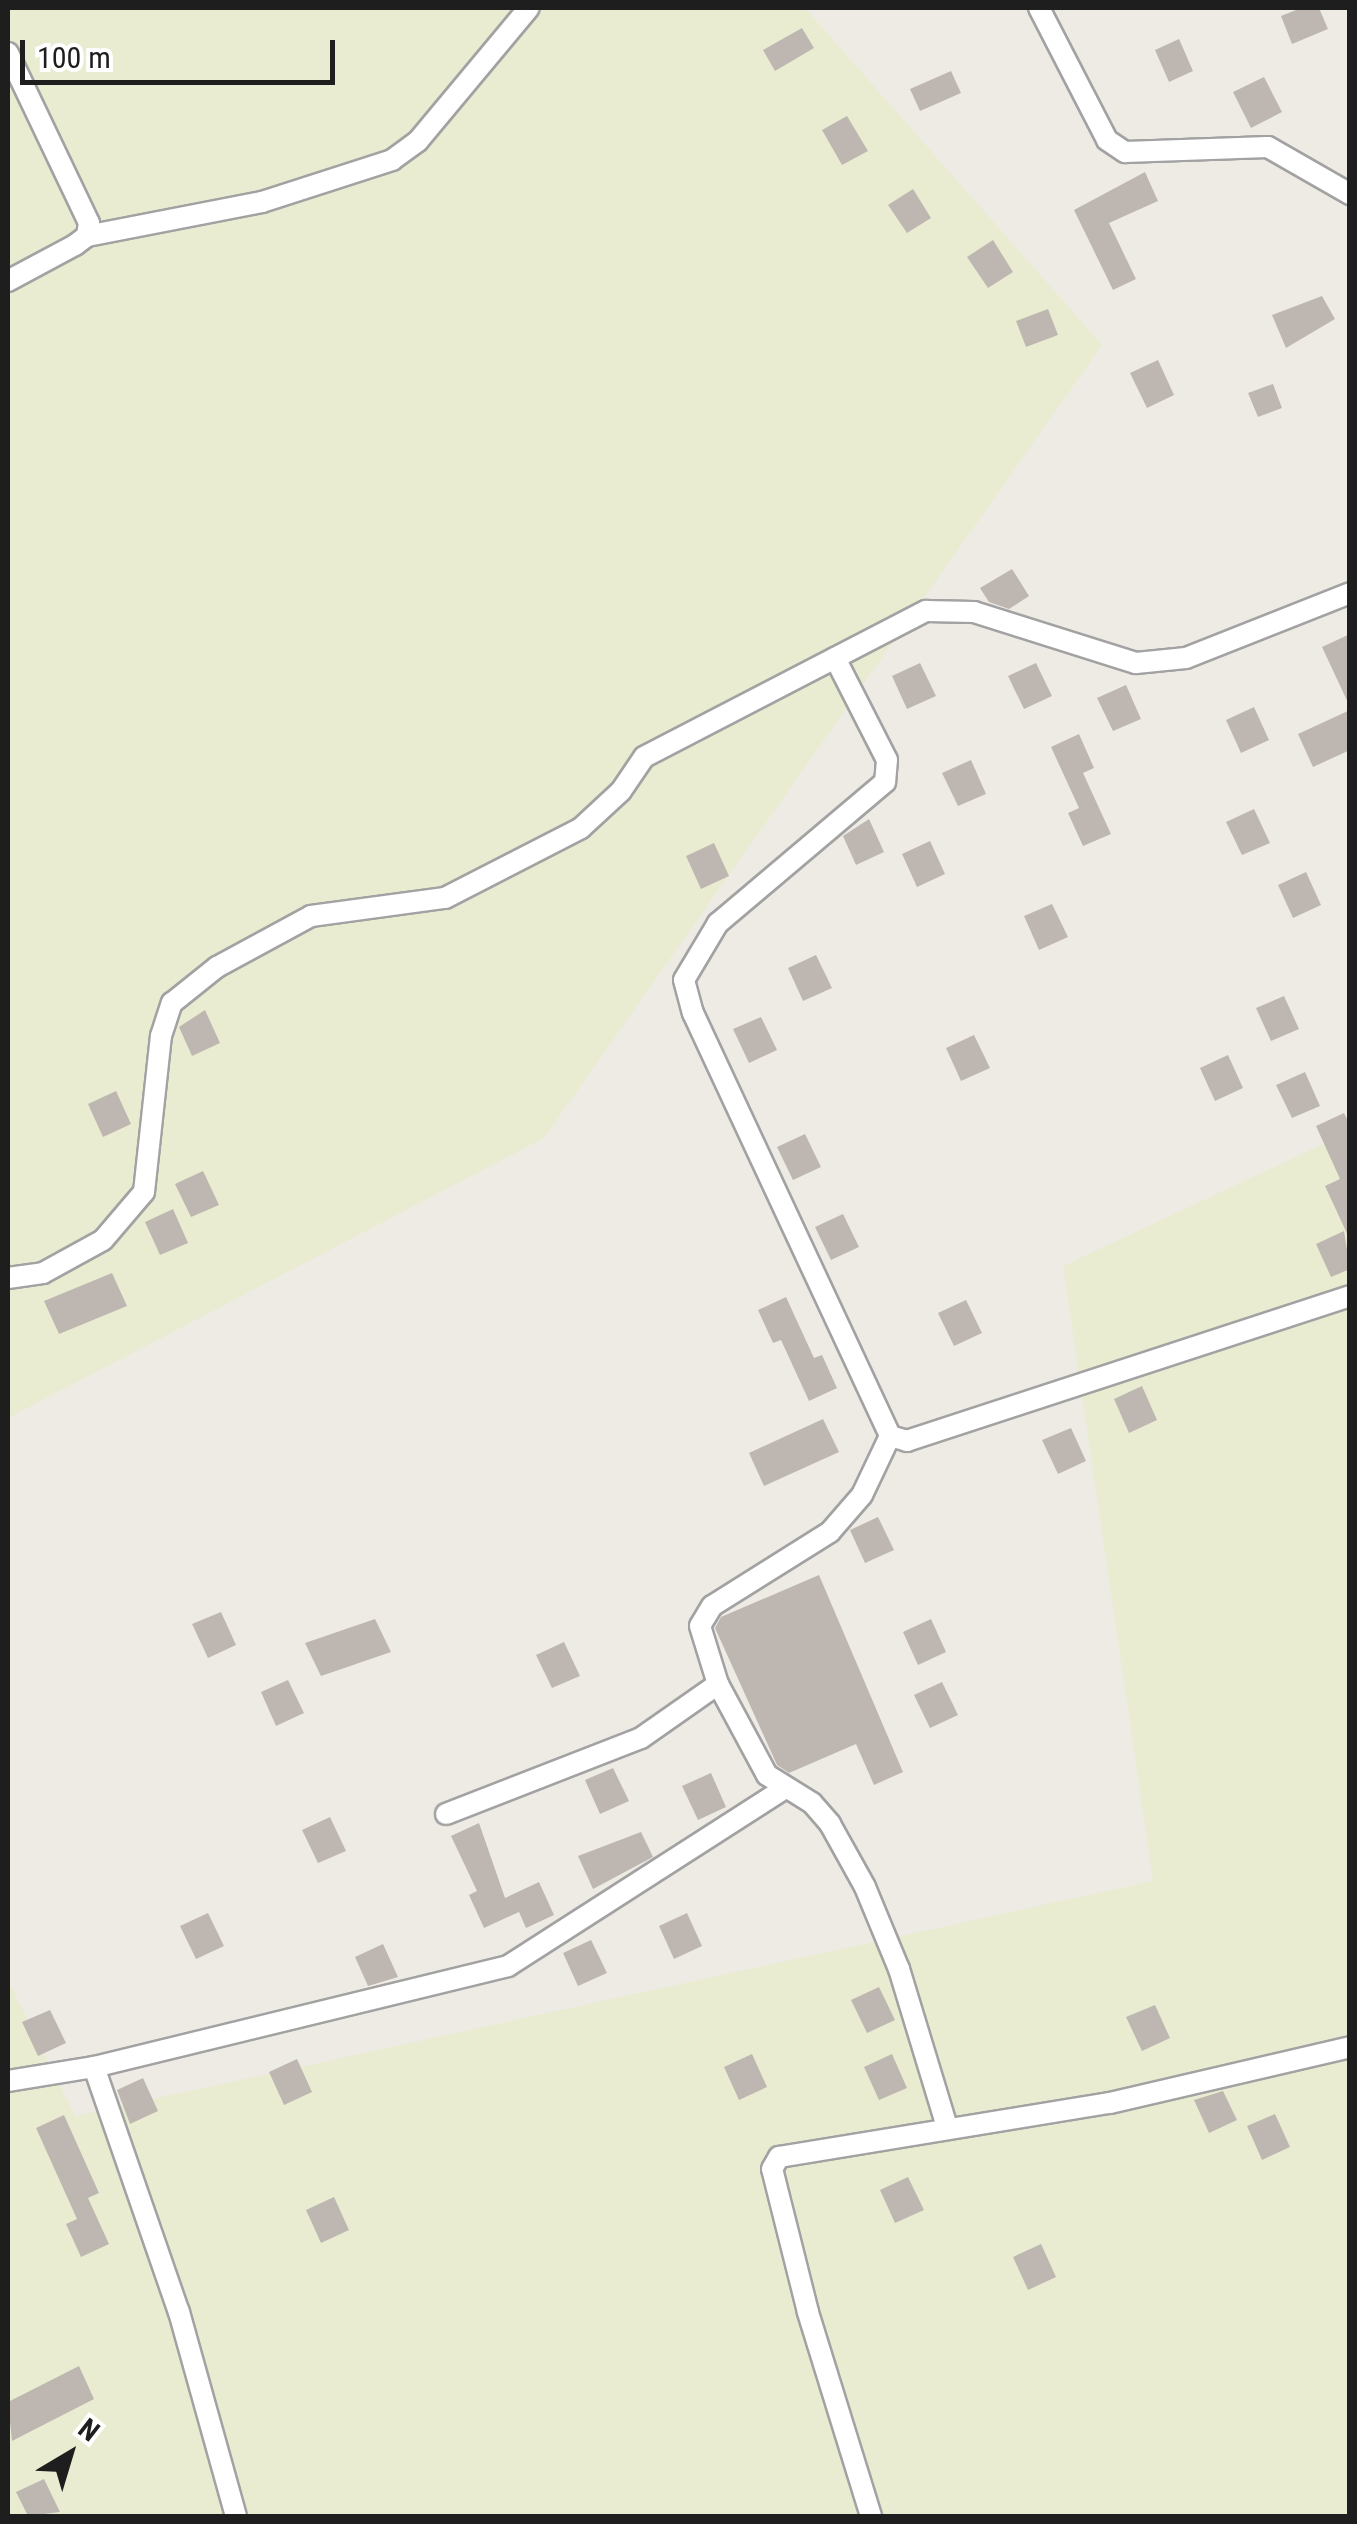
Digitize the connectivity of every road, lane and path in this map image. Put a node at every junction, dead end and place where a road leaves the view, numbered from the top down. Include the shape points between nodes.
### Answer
1 (528, 8) edge
2 (1039, 8) edge
3 (8, 53) edge
4 (1350, 194) edge
5 (88, 236) junction
6 (8, 281) edge
7 (1350, 592) edge
8 (835, 658) junction
9 (8, 1278) edge
10 (1350, 1296) edge
11 (890, 1436) junction
12 (718, 1684) junction
13 (785, 1788) junction
14 (446, 1814) dead end
15 (1350, 2046) edge
16 (94, 2067) junction
17 (8, 2081) edge
18 (947, 2127) junction
19 (236, 2516) edge
20 (871, 2516) edge

1 - 5 street via 418,141 392,160 262,202
2 - 4 street via 1107,140 1125,152 1268,147
3 - 5 street via 88,222
5 - 6 street
7 - 8 street via 1186,658 1136,663 974,612 926,612
8 - 9 street via 644,757 620,792 581,828 445,898 310,916 218,967 172,1002 144,1192 103,1240 44,1273
8 - 11 street via 887,760 885,782 718,924 684,980 709,1048
10 - 11 street via 907,1441
11 - 12 street via 862,1495 830,1532 704,1615 700,1626
12 - 13 street via 768,1776
12 - 14 street via 641,1738
13 - 16 street via 508,1966
13 - 18 street via 830,1824 865,1887
15 - 18 street via 1110,2103
16 - 17 street
16 - 19 street via 179,2312
18 - 20 street via 793,2154 772,2169

